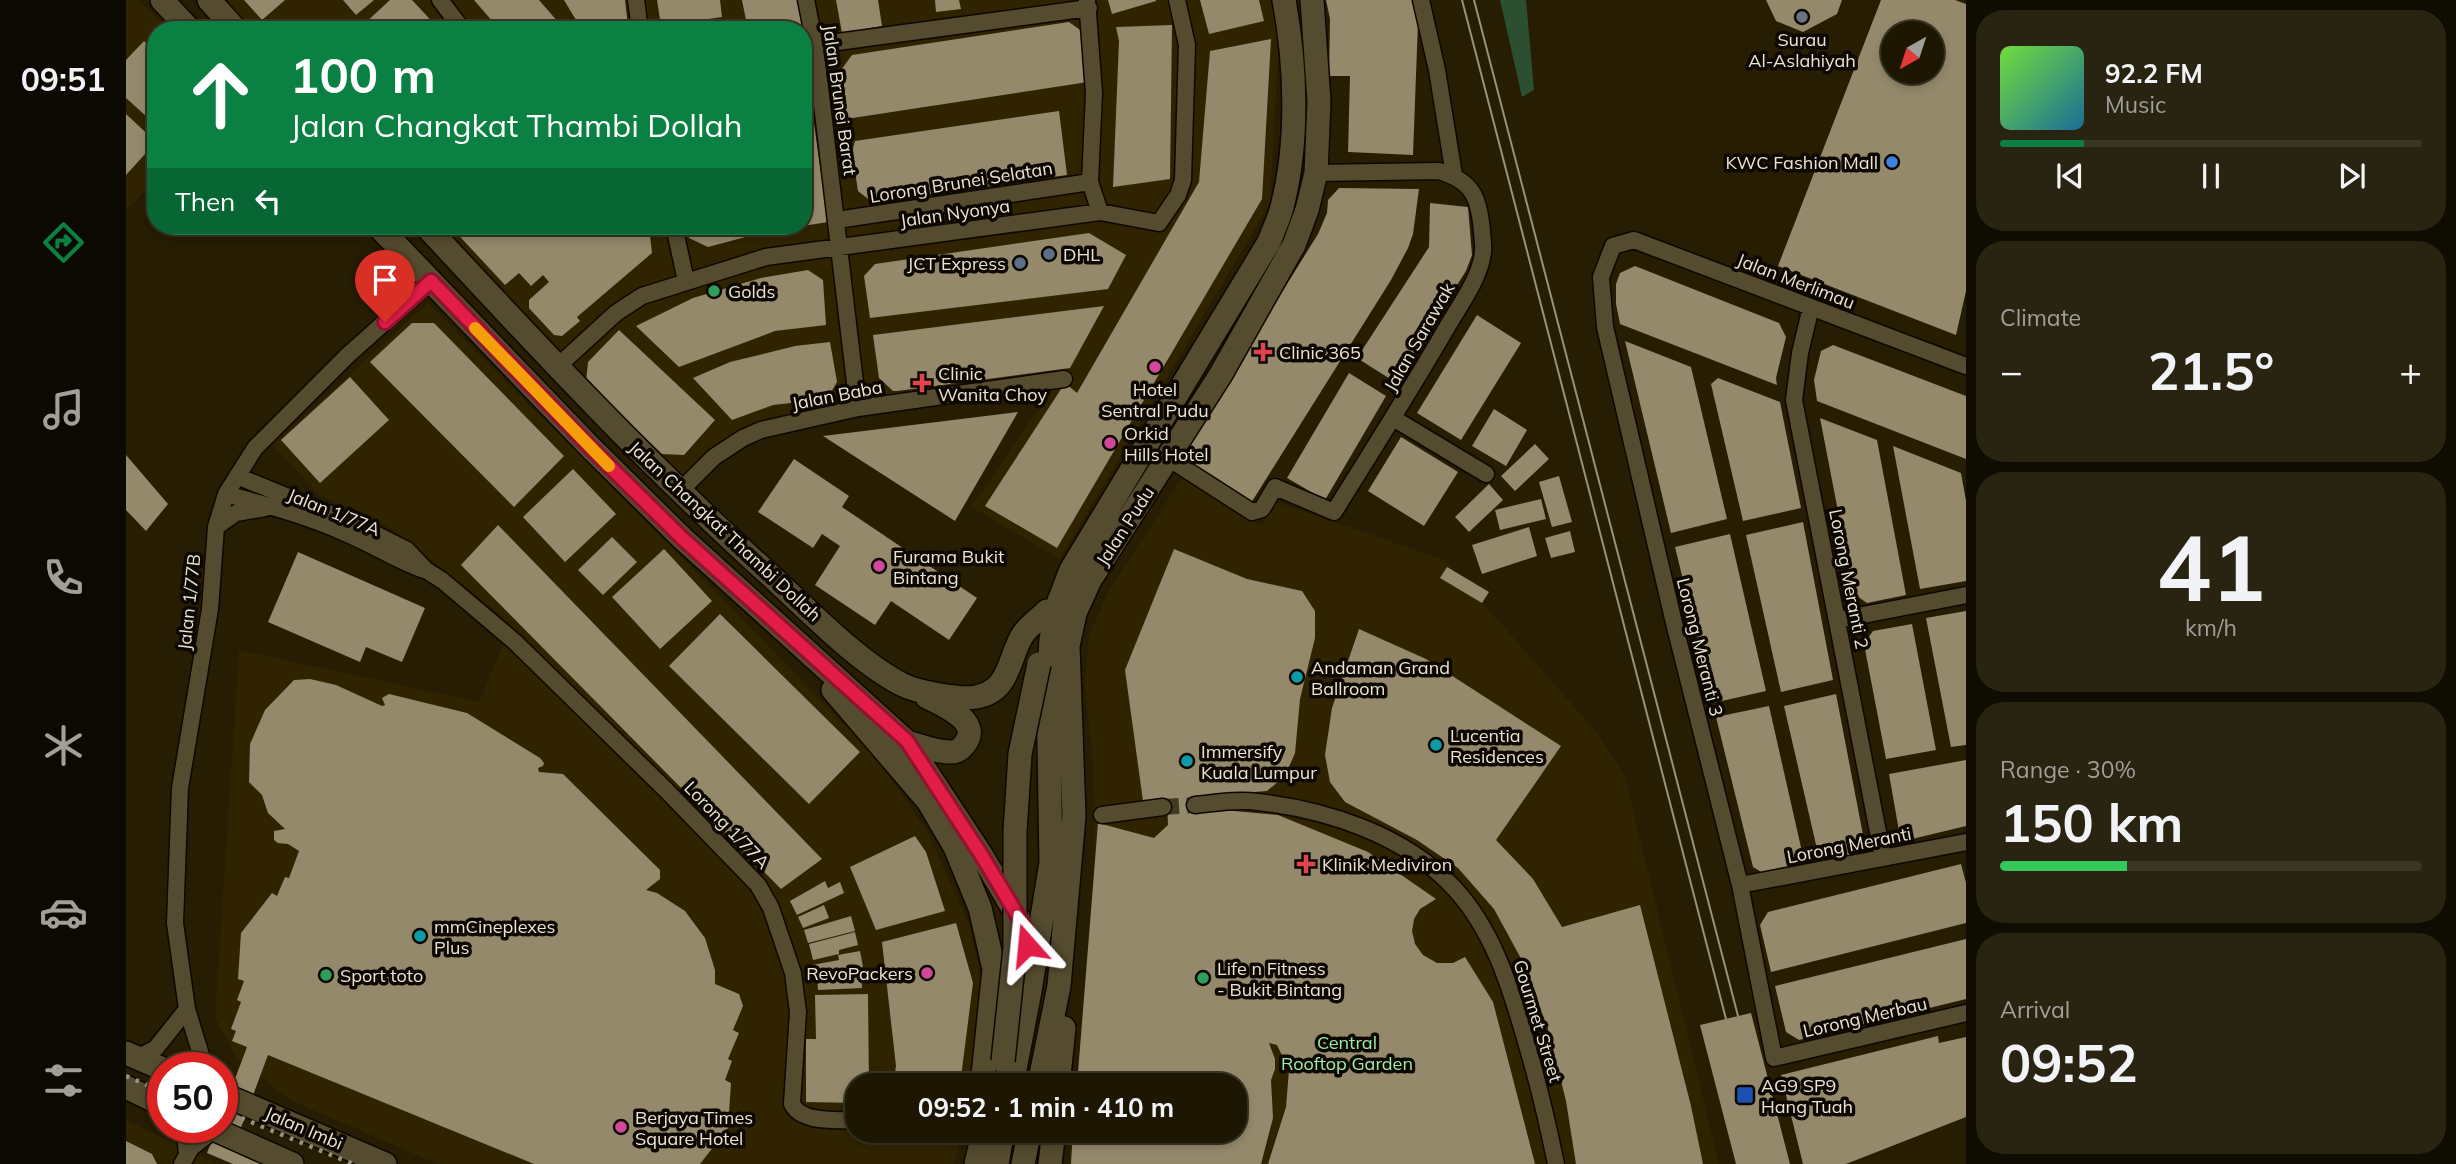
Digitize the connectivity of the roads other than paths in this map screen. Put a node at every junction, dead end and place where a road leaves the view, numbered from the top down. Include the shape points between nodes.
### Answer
1 (162, 0) edge
2 (178, 0) edge
3 (209, 0) edge
4 (221, 0) edge
5 (440, 0) edge
6 (636, 0) edge
7 (806, 0) edge
8 (1177, 0) edge
9 (1284, 0) edge
10 (1312, 0) edge
11 (1421, 0) edge
12 (1088, 4) edge
13 (182, 21) edge
14 (196, 21) edge
15 (229, 21) edge
16 (233, 21) edge
17 (456, 21) edge
18 (639, 21) edge
19 (810, 21) edge
20 (812, 30) edge
21 (815, 45) junction
22 (1316, 173) junction
23 (1454, 175) junction
24 (1090, 182) junction
25 (1100, 212) junction
26 (837, 220) junction
27 (387, 235) edge
28 (434, 235) edge
29 (676, 235) edge
30 (1613, 246) joint
31 (838, 248) junction
32 (431, 281) junction
33 (686, 281) junction
34 (1811, 307) junction
35 (1964, 361) edge
36 (557, 367) junction
37 (1064, 379) dead end
38 (858, 408) junction
39 (1393, 418) junction
40 (1168, 458) junction
41 (1486, 474) dead end
42 (237, 476) junction
43 (680, 492) junction
44 (226, 494) junction
45 (271, 507) junction
46 (216, 527) junction
47 (426, 570) junction
48 (1071, 570) junction
49 (1966, 595) edge
50 (1047, 611) junction
51 (1837, 620) junction
52 (515, 642) joint
53 (801, 646) junction
54 (902, 685) junction
55 (907, 741) junction
56 (1195, 804) tunnel mouth
57 (1163, 807) tunnel mouth
58 (1102, 815) dead end
59 (1074, 816) junction
60 (1966, 842) edge
61 (1883, 858) junction
62 (1740, 885) junction
63 (1030, 991) junction
64 (187, 1009) junction
65 (1966, 1013) edge
66 (200, 1052) edge
67 (132, 1055) edge
68 (1774, 1058) joint
69 (983, 1073) edge
70 (999, 1073) edge
71 (1014, 1073) edge
72 (1041, 1073) edge
73 (1059, 1073) edge
74 (126, 1087) edge
75 (147, 1097) edge
76 (238, 1101) edge
77 (845, 1120) edge
78 (238, 1140) edge
79 (198, 1143) edge
80 (980, 1143) edge
81 (1001, 1143) edge
82 (1027, 1143) edge
83 (1052, 1143) edge
84 (184, 1159) edge
85 (292, 1164) edge
86 (385, 1164) edge
87 (976, 1164) edge
88 (997, 1164) edge
89 (1023, 1164) edge
90 (1050, 1164) edge
91 (1556, 1164) edge

1 - 13 main road
2 - 14 main road
3 - 15 main road
4 - 16 main road
5 - 17 street
6 - 18 street
7 - 19 street, Jalan Brunei Barat
8 - 25 street, Jalan Nyonya via 1187,45 1178,195 1159,223
9 - 48 main road, Jalan Pudu via 1293,94 1291,162 1282,210 1269,242
10 - 22 main road, Jalan Pudu via 1319,102
11 - 23 street
12 - 21 street
12 - 24 street via 1094,93
20 - 21 street, Jalan Brunei Barat
21 - 26 street, Jalan Brunei Barat
22 - 23 street via 1440,171
22 - 40 main road, Jalan Pudu via 1294,245
23 - 39 street, Jalan Sarawak via 1476,198 1483,252 1473,282
24 - 25 street
24 - 26 street, Lorong Brunei Selatan
25 - 31 street, Jalan Nyonya
26 - 31 street, Jalan Brunei Barat
27 - 32 main road, Jalan Changkat Thambi Dollah
28 - 36 main road, Jalan Changkat Thambi Dollah
29 - 33 street
30 - 34 street, Jalan Merlimau via 1634,240
30 - 62 street, Lorong Meranti 3 via 1601,277 1605,327
31 - 33 street, Jalan Nyonya via 766,257
31 - 38 street, Jalan Brunei Barat
32 - 42 street, Jalan 1/77B via 255,448
32 - 53 main road, Jalan Changkat Thambi Dollah via 608,466
33 - 36 street, Jalan Nyonya via 642,296 616,313
34 - 35 street, Jalan Merlimau
34 - 51 street, Lorong Meranti 2 via 1794,400
36 - 43 main road, Jalan Changkat Thambi Dollah
37 - 38 street, Jalan Baba
38 - 43 street, Jalan Baba via 743,438 714,457
39 - 40 street, Jalan Sarawak via 1334,512 1275,487 1262,509 1252,512
39 - 41 street
40 - 59 main road, Jalan Pudu via 1090,580 1072,623 1068,646
42 - 44 street, Jalan 1/77B
42 - 47 street, Jalan 1/77A via 359,526 407,550
43 - 54 main road, Jalan Changkat Thambi Dollah via 855,651
44 - 45 street, Jalan 1/77A
44 - 46 street, Jalan 1/77B
45 - 46 street via 236,513
45 - 47 street, Jalan 1/77A via 345,533
46 - 64 street, Jalan 1/77B via 210,609 180,788 175,923
47 - 52 street, Jalan 1/77A
48 - 50 main road
48 - 63 main road, Jalan Pudu via 1051,639 1051,862
49 - 51 street
50 - 54 main road, Jalan Changkat Thambi Dollah via 1024,634 1012,664 990,693 973,698 919,692
50 - 70 main road, bridge via 1020,754 1014,948
51 - 61 street, Lorong Meranti 2
52 - 77 street, Lorong 1/77A via 758,885 771,908 793,973 798,1012 792,1104 804,1116
53 - 55 main road, Jalan Changkat Thambi Dollah
53 - 69 main road via 822,678 928,801 955,847 980,908 994,969
54 - 55 main road via 964,719 970,730 969,739 954,752
55 - 63 main road via 1024,926
56 - 91 street, Gourmet Street via 1256,801 1336,818 1400,847 1454,888 1498,955 1544,1105
57 - 58 street
59 - 72 main road, Jalan Pudu via 1059,986
59 - 73 main road via 1079,846 1077,931
60 - 61 street, Lorong Meranti
61 - 62 street, Lorong Meranti
62 - 68 street, Lorong Meranti 3
63 - 71 main road, Jalan Pudu
64 - 66 street, Jalan 1/77B
64 - 67 street via 156,1048
65 - 68 street, Lorong Merbau
74 - 75 main road
76 - 86 main road, Jalan Imbi
78 - 85 main road
79 - 84 street
80 - 87 main road
81 - 88 main road
82 - 89 main road
83 - 90 main road

